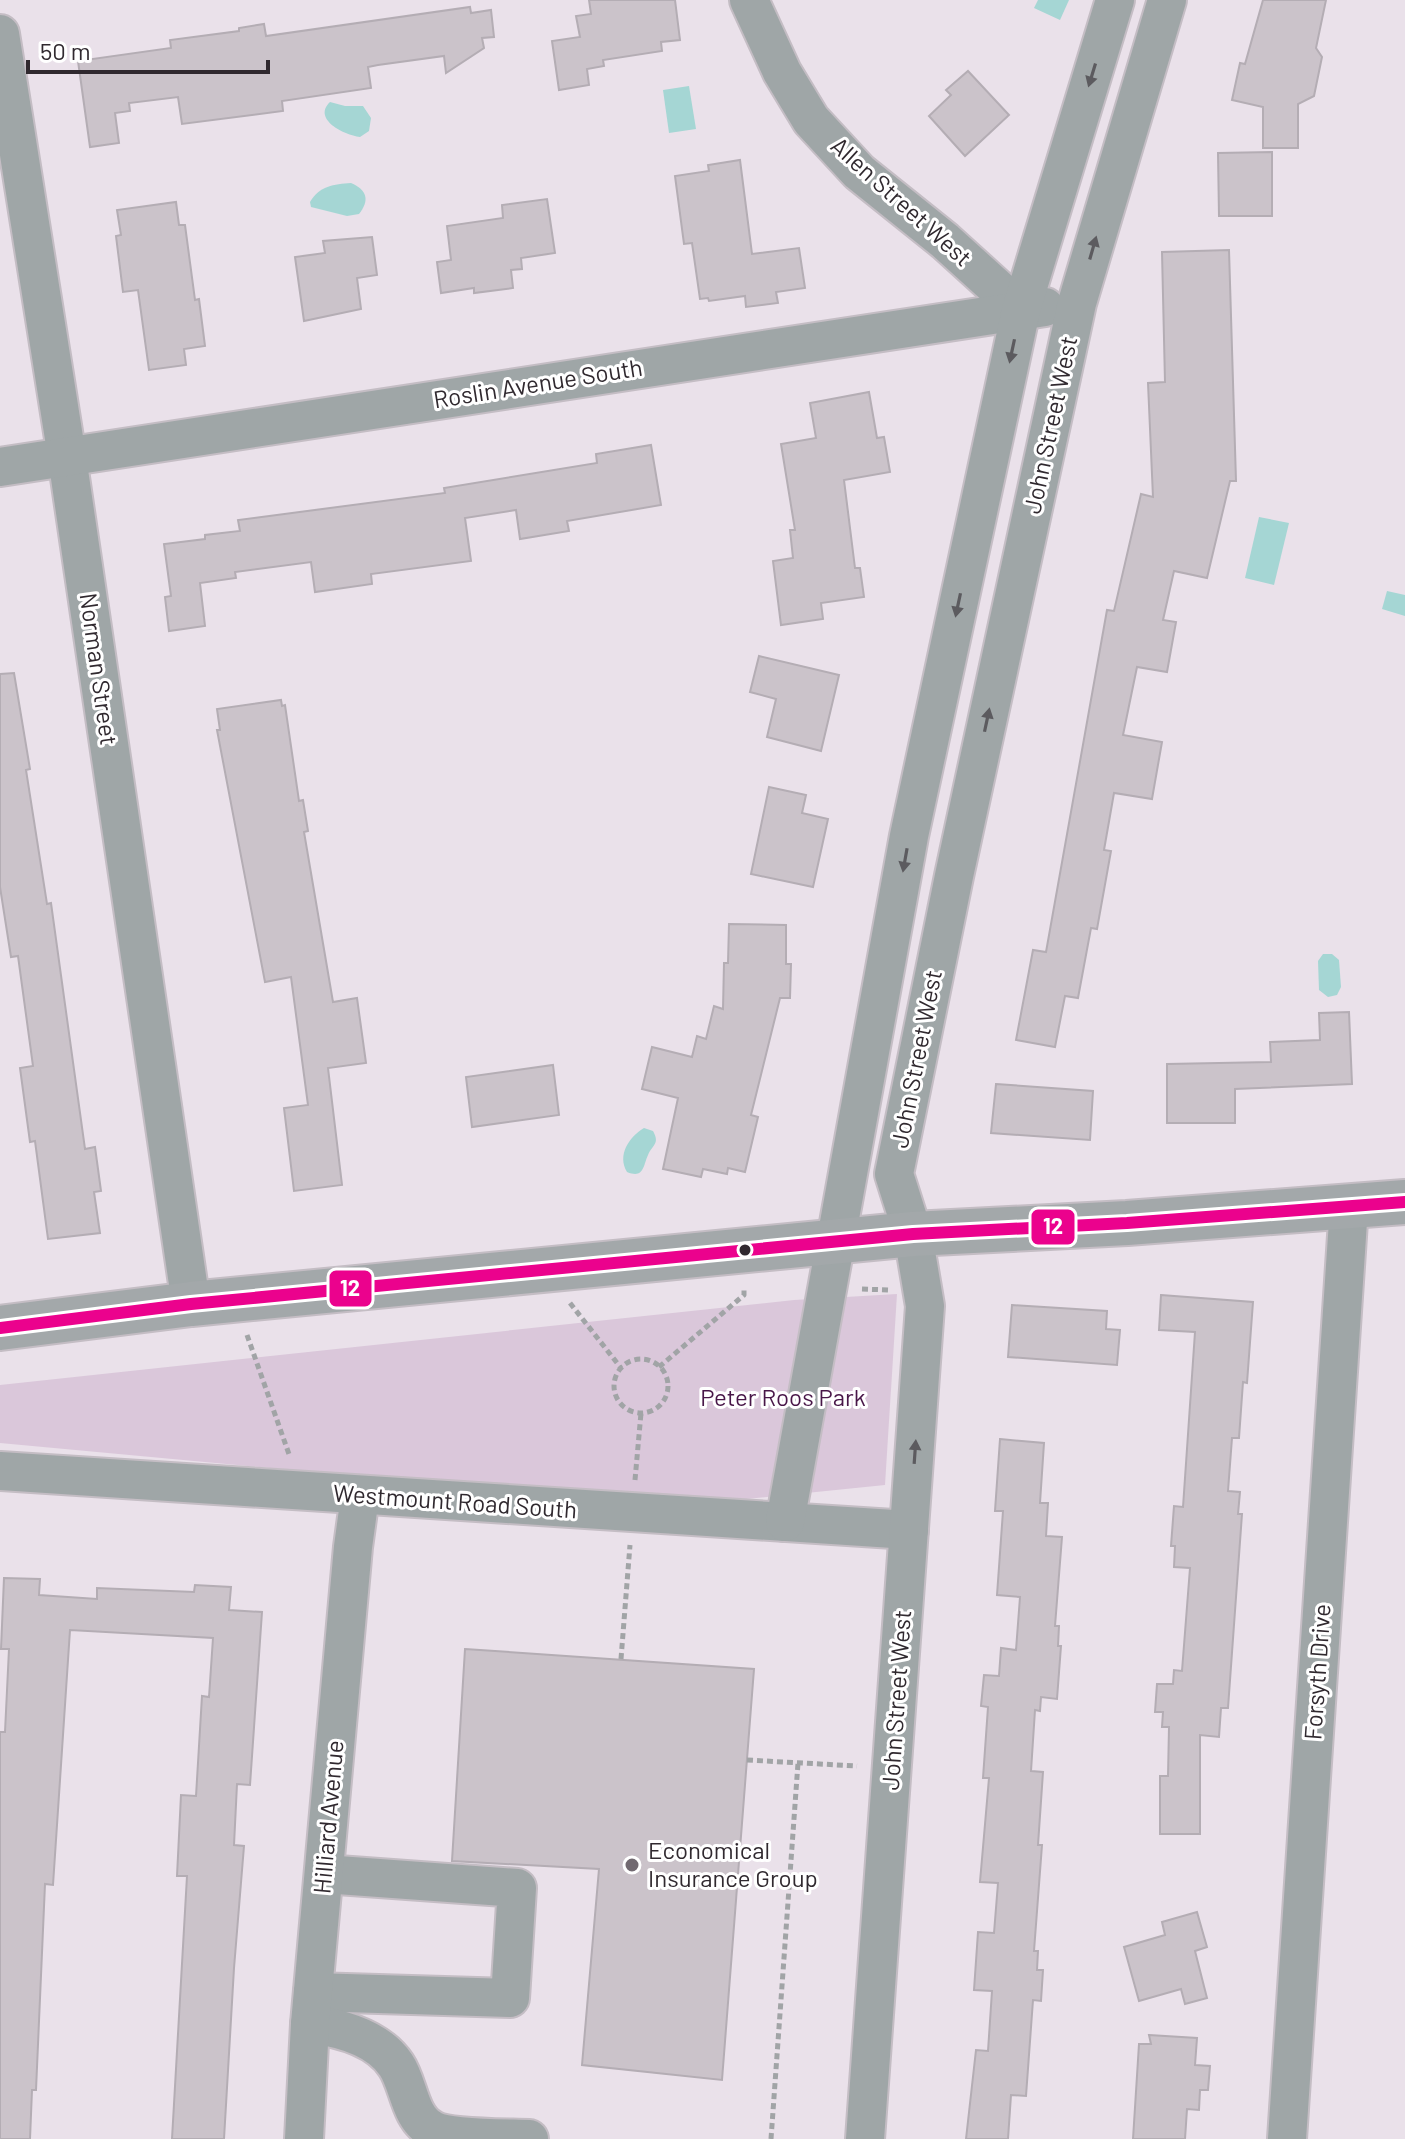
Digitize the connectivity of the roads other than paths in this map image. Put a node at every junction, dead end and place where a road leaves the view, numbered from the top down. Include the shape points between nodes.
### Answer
1 (749, 0) edge
2 (1115, 0) edge
3 (1167, 0) edge
4 (0, 34) edge
5 (1077, 303) junction
6 (1021, 310) junction
7 (67, 457) junction
8 (0, 467) edge
9 (924, 766) junction
10 (975, 775) junction
11 (1405, 1202) edge
12 (1349, 1206) junction
13 (913, 1234) junction
14 (837, 1241) junction
15 (191, 1304) junction
16 (0, 1328) edge
17 (0, 1471) edge
18 (360, 1496) junction
19 (785, 1522) junction
20 (909, 1530) junction
21 (324, 1874) junction
22 (311, 2008) junction
23 (304, 2139) edge
24 (529, 2139) edge
25 (865, 2139) edge
26 (1287, 2139) edge

1 - 6 street, Allen Street West via 811,120 859,172
2 -> 6 street, John Street West
5 -> 3 street, John Street West
4 - 7 street, Norman Street
5 - 6 street, Roslin Avenue South
10 -> 5 street, John Street West
6 - 7 street, Roslin Avenue South
6 -> 9 street, John Street West
7 - 8 street, Roslin Avenue South
7 - 15 street, Norman Street
9 - 10 street
9 -> 14 street, John Street West
10 - 13 street, John Street West via 894,1174
11 - 12 main road
12 - 13 main road
12 - 26 street, Forsyth Drive
13 - 14 main road
20 -> 13 street, John Street West via 925,1306
14 - 15 main road
14 - 19 street, John Street West
15 - 16 main road
17 - 18 street, Westmount Road South
18 - 19 street, Westmount Road South
18 - 21 street, Hilliard Avenue
19 - 20 street, Westmount Road South
20 - 25 street, John Street West
21 - 22 street, Hilliard Avenue
21 - 22 street via 517,1888 510,1998
22 - 23 street, Hilliard Avenue
22 - 24 street via 376,2046 396,2066 406,2094 431,2129

